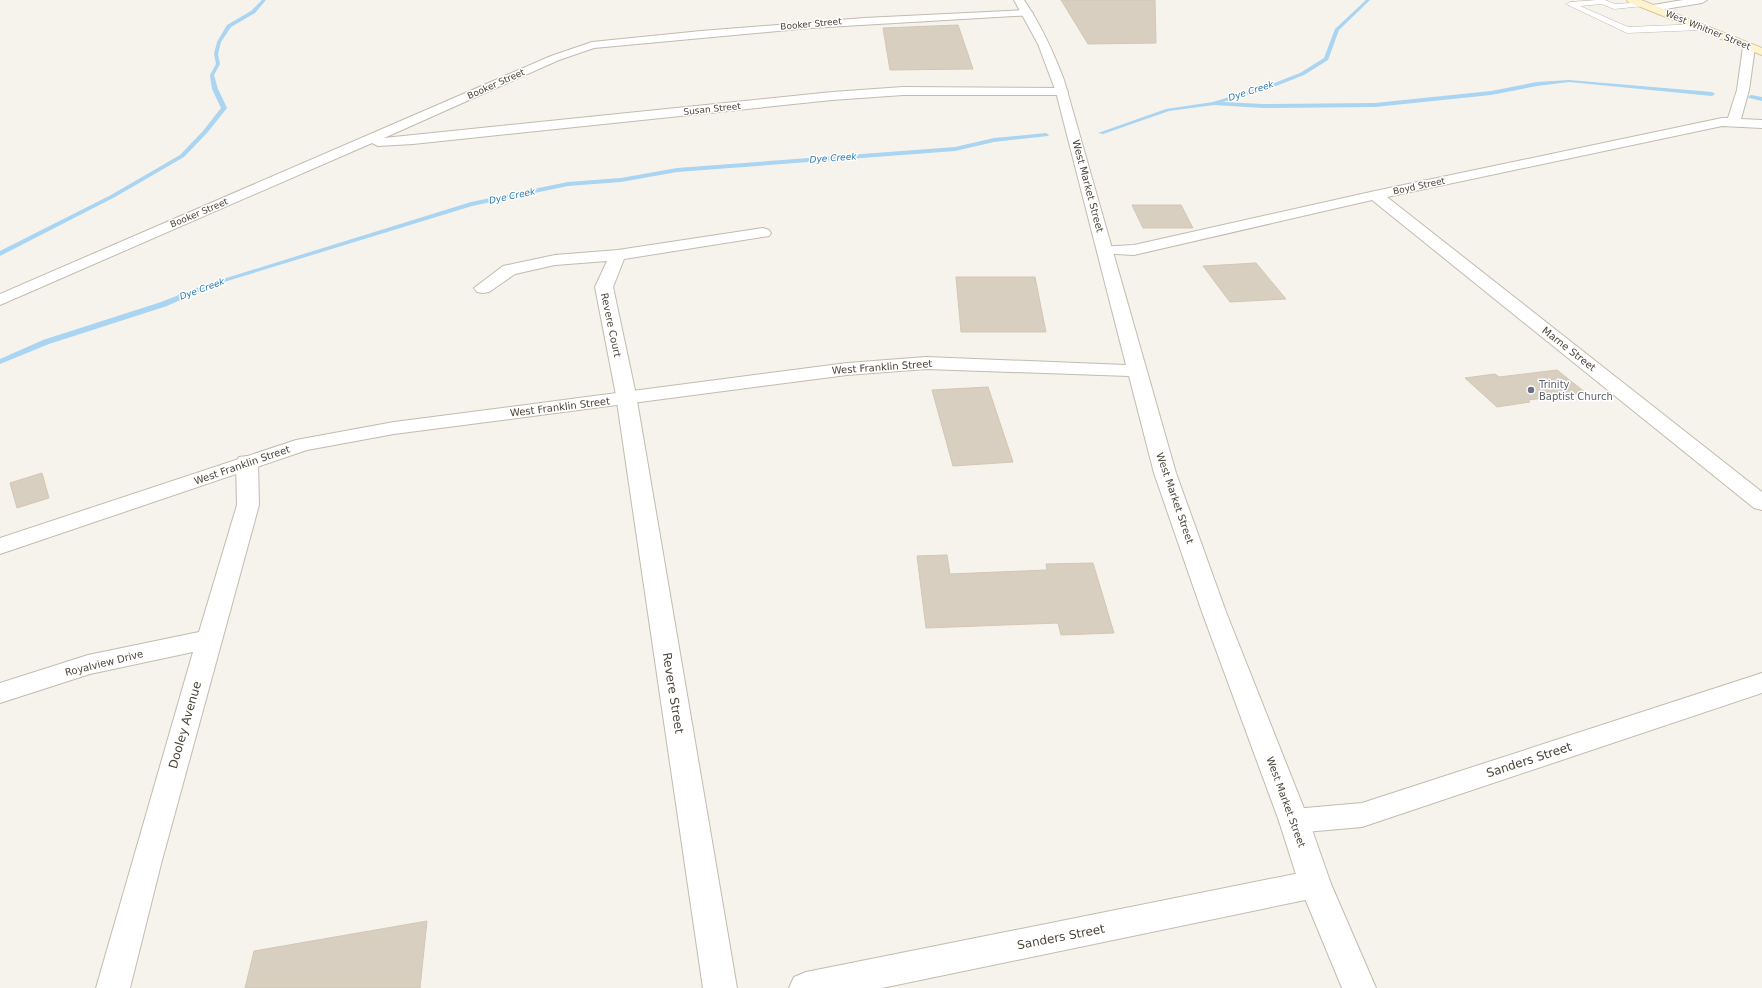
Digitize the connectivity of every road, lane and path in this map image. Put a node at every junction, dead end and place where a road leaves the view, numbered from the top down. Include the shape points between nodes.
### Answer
1 (1632, 0) edge
2 (1702, 0) edge
3 (1648, 6) junction
4 (1024, 7) edge
5 (1616, 9) junction
6 (1634, 15) dead end
7 (1647, 20) dead end
8 (1700, 27) junction
9 (1666, 28) junction
10 (1749, 47) junction
11 (1762, 52) edge
12 (1062, 92) junction
13 (1733, 123) junction
14 (1762, 124) edge
15 (363, 143) junction
16 (1375, 195) junction
17 (763, 232) dead end
18 (1105, 250) junction
19 (618, 255) junction
20 (483, 288) dead end
21 (0, 300) edge
22 (1137, 371) junction
23 (626, 398) junction
24 (247, 462) junction
25 (1762, 503) edge
26 (0, 546) edge
27 (210, 639) junction
28 (1762, 683) edge
29 (0, 693) edge
30 (1294, 821) junction
31 (1316, 884) junction
32 (113, 988) edge
33 (720, 988) edge
34 (806, 988) edge
35 (1358, 988) edge

1 - 3 main road, West Whitner Street
2 - 3 street
3 - 5 lane
3 - 8 main road, West Whitner Street
4 - 12 street, West Market Street via 1046,47
4 - 15 street, Booker Street via 941,16 839,21 592,45 556,58
5 - 6 lane
5 - 9 lane via 1603,2 1570,4 1627,30
7 - 9 lane
8 - 9 lane
8 - 10 main road, West Whitner Street
10 - 11 main road, West Whitner Street
10 - 13 street via 1743,90
12 - 15 street, Susan Street via 903,91 832,96 413,140
12 - 18 street, West Market Street
13 - 14 street, Boyd Street
13 - 16 street, Boyd Street via 1722,122
15 - 21 street, Booker Street
16 - 18 street, Boyd Street via 1134,250
16 - 25 street, Marne Street
17 - 19 street
18 - 22 street, West Market Street
19 - 20 street via 555,260 509,270
19 - 23 street, Revere Court via 604,287
22 - 23 street, West Franklin Street via 926,363 847,369
22 - 30 street, West Market Street via 1165,473 1214,612
23 - 24 street, West Franklin Street via 394,428 303,444
23 - 33 street, Revere Street
24 - 26 street, West Franklin Street
24 - 27 street, Dooley Avenue via 248,505
27 - 29 street, Royalview Drive via 88,665
27 - 32 street, Dooley Avenue
28 - 30 street, Sanders Street via 1362,815
30 - 31 street, West Market Street
31 - 34 street, Sanders Street
31 - 35 street, West Market Street

